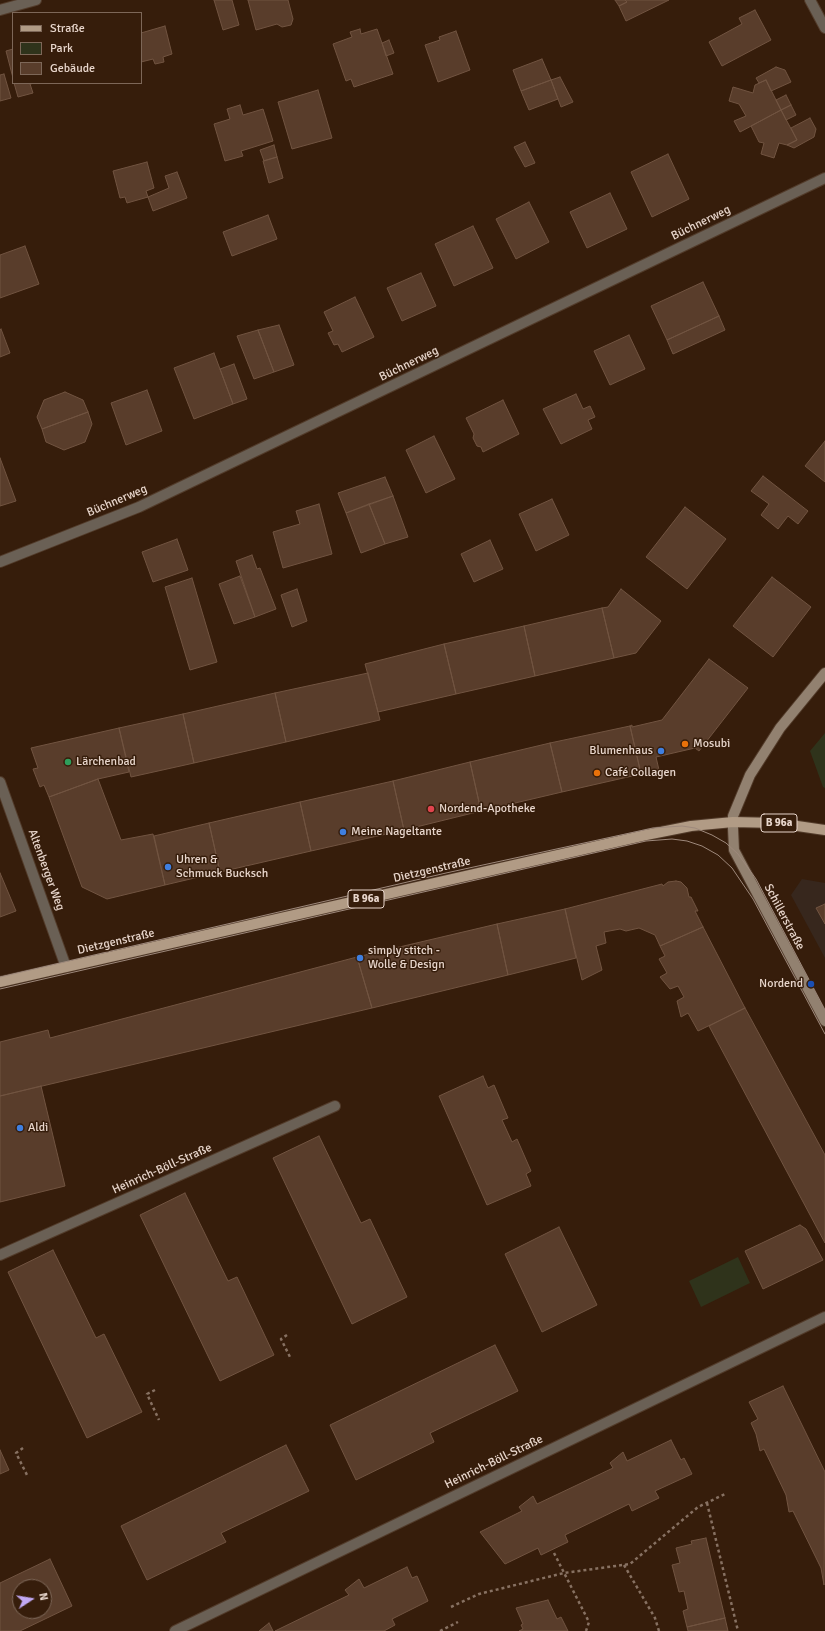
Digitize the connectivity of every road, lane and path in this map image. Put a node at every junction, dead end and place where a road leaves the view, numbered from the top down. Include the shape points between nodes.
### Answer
1 (36, 0) edge
2 (810, 0) edge
3 (0, 10) edge
4 (825, 28) edge
5 (825, 178) edge
6 (0, 562) edge
7 (825, 673) edge
8 (0, 782) edge
9 (733, 822) junction
10 (825, 830) edge
11 (66, 967) junction
12 (0, 982) edge
13 (825, 1021) edge
14 (335, 1106) dead end
15 (0, 1255) edge
16 (825, 1317) edge
17 (287, 1335) dead end
18 (290, 1357) dead end
19 (155, 1390) dead end
20 (159, 1420) dead end
21 (23, 1448) dead end
22 (27, 1475) dead end
23 (727, 1493) dead end
24 (707, 1503) junction
25 (554, 1554) dead end
26 (624, 1564) junction
27 (564, 1573) junction
28 (451, 1607) dead end
29 (458, 1622) dead end
30 (175, 1631) edge
31 (440, 1631) edge
32 (586, 1631) edge
33 (660, 1631) edge
34 (738, 1631) edge

1 - 3 street
2 - 4 street
5 - 6 street, Büchnerweg via 139,507
7 - 9 street, Schillerstraße via 780,728 750,774 733,816
8 - 11 street, Altenberger Weg
9 - 10 main road, Dietzgenstraße / B 96a via 776,823
9 - 11 main road, Dietzgenstraße / B 96a via 691,826 646,835
9 - 13 street, Schillerstraße via 734,850
11 - 12 main road, Dietzgenstraße / B 96a
14 - 15 street, Heinrich-Böll-Straße
16 - 30 street, Heinrich-Böll-Straße
17 - 18 path via 281,1338
19 - 20 path via 147,1394
21 - 22 path via 16,1453
23 - 24 path
24 - 26 path via 698,1507 630,1564
24 - 34 path
25 - 27 path
26 - 27 path
26 - 33 path
27 - 28 path via 479,1594
27 - 32 path via 589,1622
29 - 31 path

